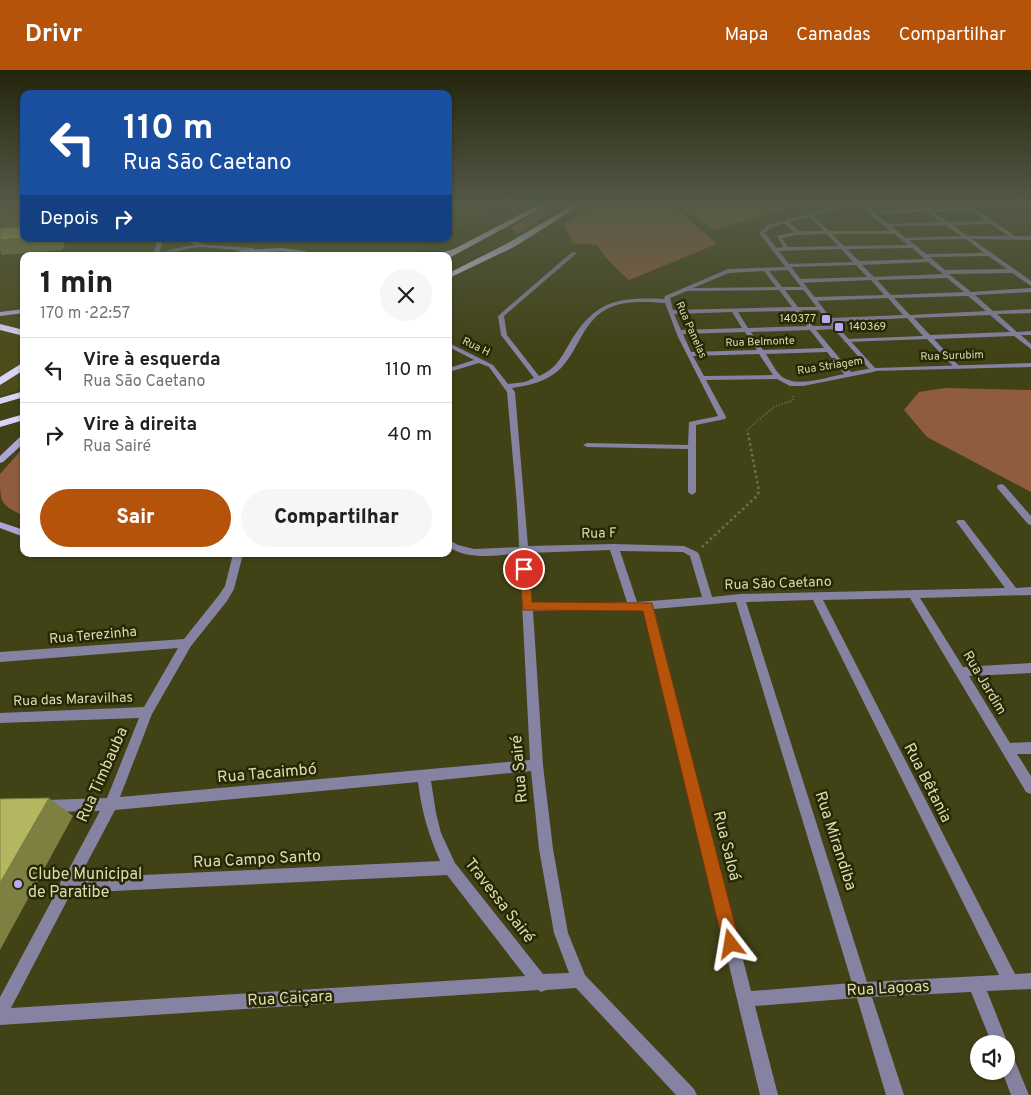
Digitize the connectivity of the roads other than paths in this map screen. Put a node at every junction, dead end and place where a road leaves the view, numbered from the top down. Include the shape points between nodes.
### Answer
1 (495, 253) edge
2 (574, 253) dead end
3 (777, 253) edge
4 (846, 253) edge
5 (922, 253) edge
6 (989, 254) joint
7 (928, 258) junction
8 (855, 263) junction
9 (788, 267) junction
10 (766, 270) junction
11 (1013, 271) junction
12 (452, 274) edge
13 (946, 274) junction
14 (873, 280) junction
15 (800, 281) junction
16 (1031, 284) edge
17 (805, 288) junction
18 (781, 289) junction
19 (682, 290) junction
20 (1031, 290) edge
21 (970, 294) junction
22 (891, 297) junction
23 (813, 299) junction
24 (667, 301) junction
25 (796, 308) junction
26 (819, 308) junction
27 (734, 311) junction
28 (20, 312) edge
29 (671, 312) junction
30 (1031, 312) edge
31 (0, 314) edge
32 (992, 314) junction
33 (909, 317) junction
34 (830, 320) junction
35 (0, 327) edge
36 (835, 327) junction
37 (814, 329) junction
38 (20, 332) edge
39 (680, 332) junction
40 (748, 332) junction
41 (1031, 333) edge
42 (1015, 334) junction
43 (929, 338) junction
44 (847, 341) junction
45 (452, 346) edge
46 (1031, 348) edge
47 (830, 350) junction
48 (762, 352) junction
49 (690, 354) junction
50 (481, 360) junction
51 (1031, 365) edge
52 (956, 366) junction
53 (20, 368) edge
54 (452, 369) edge
55 (874, 370) junction
56 (849, 375) junction
57 (778, 377) junction
58 (701, 378) junction
59 (538, 379) junction
60 (0, 382) edge
61 (509, 389) junction
62 (20, 395) edge
63 (0, 401) edge
64 (20, 418) edge
65 (0, 424) edge
66 (20, 442) edge
67 (588, 445) dead end
68 (691, 447) junction
69 (0, 460) edge
70 (1001, 487) dead end
71 (692, 492) dead end
72 (961, 522) dead end
73 (1031, 522) edge
74 (0, 525) edge
75 (20, 532) edge
76 (452, 547) edge
77 (614, 547) junction
78 (523, 550) junction
79 (237, 557) edge
80 (1013, 591) junction
81 (1031, 591) edge
82 (912, 594) junction
83 (816, 596) junction
84 (740, 598) junction
85 (708, 601) junction
86 (527, 606) junction
87 (633, 606) junction
88 (648, 606) junction
89 (188, 643) junction
90 (0, 657) edge
91 (1031, 668) edge
92 (960, 672) junction
93 (147, 712) junction
94 (0, 718) edge
95 (1031, 748) edge
96 (1007, 749) junction
97 (537, 765) junction
98 (424, 777) junction
99 (1031, 788) edge
100 (111, 804) junction
101 (34, 806) edge
102 (450, 868) junction
103 (66, 886) junction
104 (579, 980) junction
105 (1031, 981) edge
106 (1011, 983) junction
107 (541, 984) junction
108 (976, 984) junction
109 (862, 990) junction
110 (745, 999) junction
111 (0, 1015) edge
112 (996, 1035) edge
113 (1014, 1080) edge
114 (688, 1095) edge
115 (769, 1095) edge
116 (895, 1095) edge
117 (1020, 1095) edge

1 - 12 highway
2 - 59 street via 501,316 504,335
3 - 9 street
4 - 8 street
5 - 7 street
6 - 7 street, Rua Panelas
6 - 11 street
7 - 8 street, Rua Panelas
7 - 13 street
8 - 9 street, Rua Panelas
8 - 14 street
9 - 10 street, Rua Panelas
9 - 15 street
10 - 18 street
10 - 19 street, Rua Panelas via 728,271
11 - 13 street
11 - 16 street
13 - 14 street
13 - 21 street
14 - 15 street
14 - 22 street
15 - 17 street
17 - 18 street
17 - 23 street
18 - 19 street
18 - 25 street
19 - 24 street, Rua Panelas via 668,295
20 - 21 street
21 - 22 street
21 - 32 street
22 - 23 street
22 - 33 street
23 - 26 street
24 - 29 street, Rua Panelas
24 - 59 street via 620,301 601,307 587,320 560,367
25 - 26 street
25 - 27 street
25 - 37 street
26 - 34 street
27 - 29 street
27 - 40 street
28 - 31 main road
29 - 39 street, Rua Panelas
30 - 32 street
32 - 33 street
32 - 42 street
33 - 34 street
33 - 43 street
34 - 36 street
35 - 38 highway
36 - 37 street
36 - 44 street
37 - 40 street
37 - 47 street
39 - 40 street
39 - 49 street, Rua Panelas
40 - 48 street
41 - 42 street
42 - 43 street
42 - 46 street
43 - 44 street
43 - 52 street
44 - 55 street
45 - 50 street, Rua H
47 - 48 street, Rua Belmonte
47 - 56 street
48 - 49 street, Rua Belmonte
48 - 57 street
49 - 58 street, Rua Panelas
50 - 54 street
50 - 61 street, Rua H via 491,366
51 - 52 street, Rua Surubim
52 - 55 street, Rua Surubim
53 - 60 highway
55 - 56 street, Rua Striagem
56 - 57 street, Rua Striagem via 793,384
57 - 58 street, Rua Striagem
58 - 68 street, Rua Panelas via 722,417 692,424
59 - 61 street
61 - 78 street, Rua Sairé
62 - 63 highway
64 - 65 highway
66 - 69 main road
67 - 68 street
68 - 71 street
70 - 73 street
72 - 80 street
74 - 75 main road
76 - 78 lane via 469,552
77 - 78 street, Rua F
77 - 85 street, Rua F via 675,548 694,554
77 - 87 street
78 - 86 street, Rua Sairé
79 - 89 street, Rua Timbauba via 230,586
80 - 81 street, Rua São Caetano
80 - 82 street, Rua São Caetano
82 - 83 street, Rua São Caetano
82 - 92 street, Rua Jardim
83 - 84 street, Rua São Caetano
83 - 106 street, Rua Bêtania
84 - 85 street, Rua São Caetano
84 - 109 street, Rua Mirandiba
85 - 88 street, Rua São Caetano
86 - 87 street, Rua São Caetano
86 - 97 street, Rua Sairé
87 - 88 street, Rua São Caetano
88 - 110 street, Rua Saloá
89 - 90 street, Rua Terezinha
89 - 93 street, Rua Timbauba
91 - 92 street
92 - 96 street, Rua Jardim
93 - 94 street, Rua das Maravilhas
93 - 100 street, Rua Timbauba
95 - 96 street
96 - 99 street, Rua Jardim
97 - 98 street, Rua Tacaimbó
97 - 104 street, Rua Sairé via 546,850 561,932
98 - 100 street, Rua Tacaimbó
98 - 102 street, Travessa Sairé via 434,834
100 - 101 street, Rua Tacaimbó
100 - 103 street, Rua Timbauba
102 - 103 street, Rua Campo Santo
102 - 107 street, Travessa Sairé
103 - 111 street, Rua Timbauba
104 - 107 street, Rua Caiçara
104 - 114 street, Rua Sairé
105 - 106 street, Rua Lagoas
106 - 108 street, Rua Lagoas
107 - 111 street, Rua Caiçara
108 - 109 street, Rua Lagoas
108 - 112 street
109 - 110 street, Rua Lagoas
109 - 116 street, Rua Mirandiba
110 - 115 street, Rua Saloá
113 - 117 street

